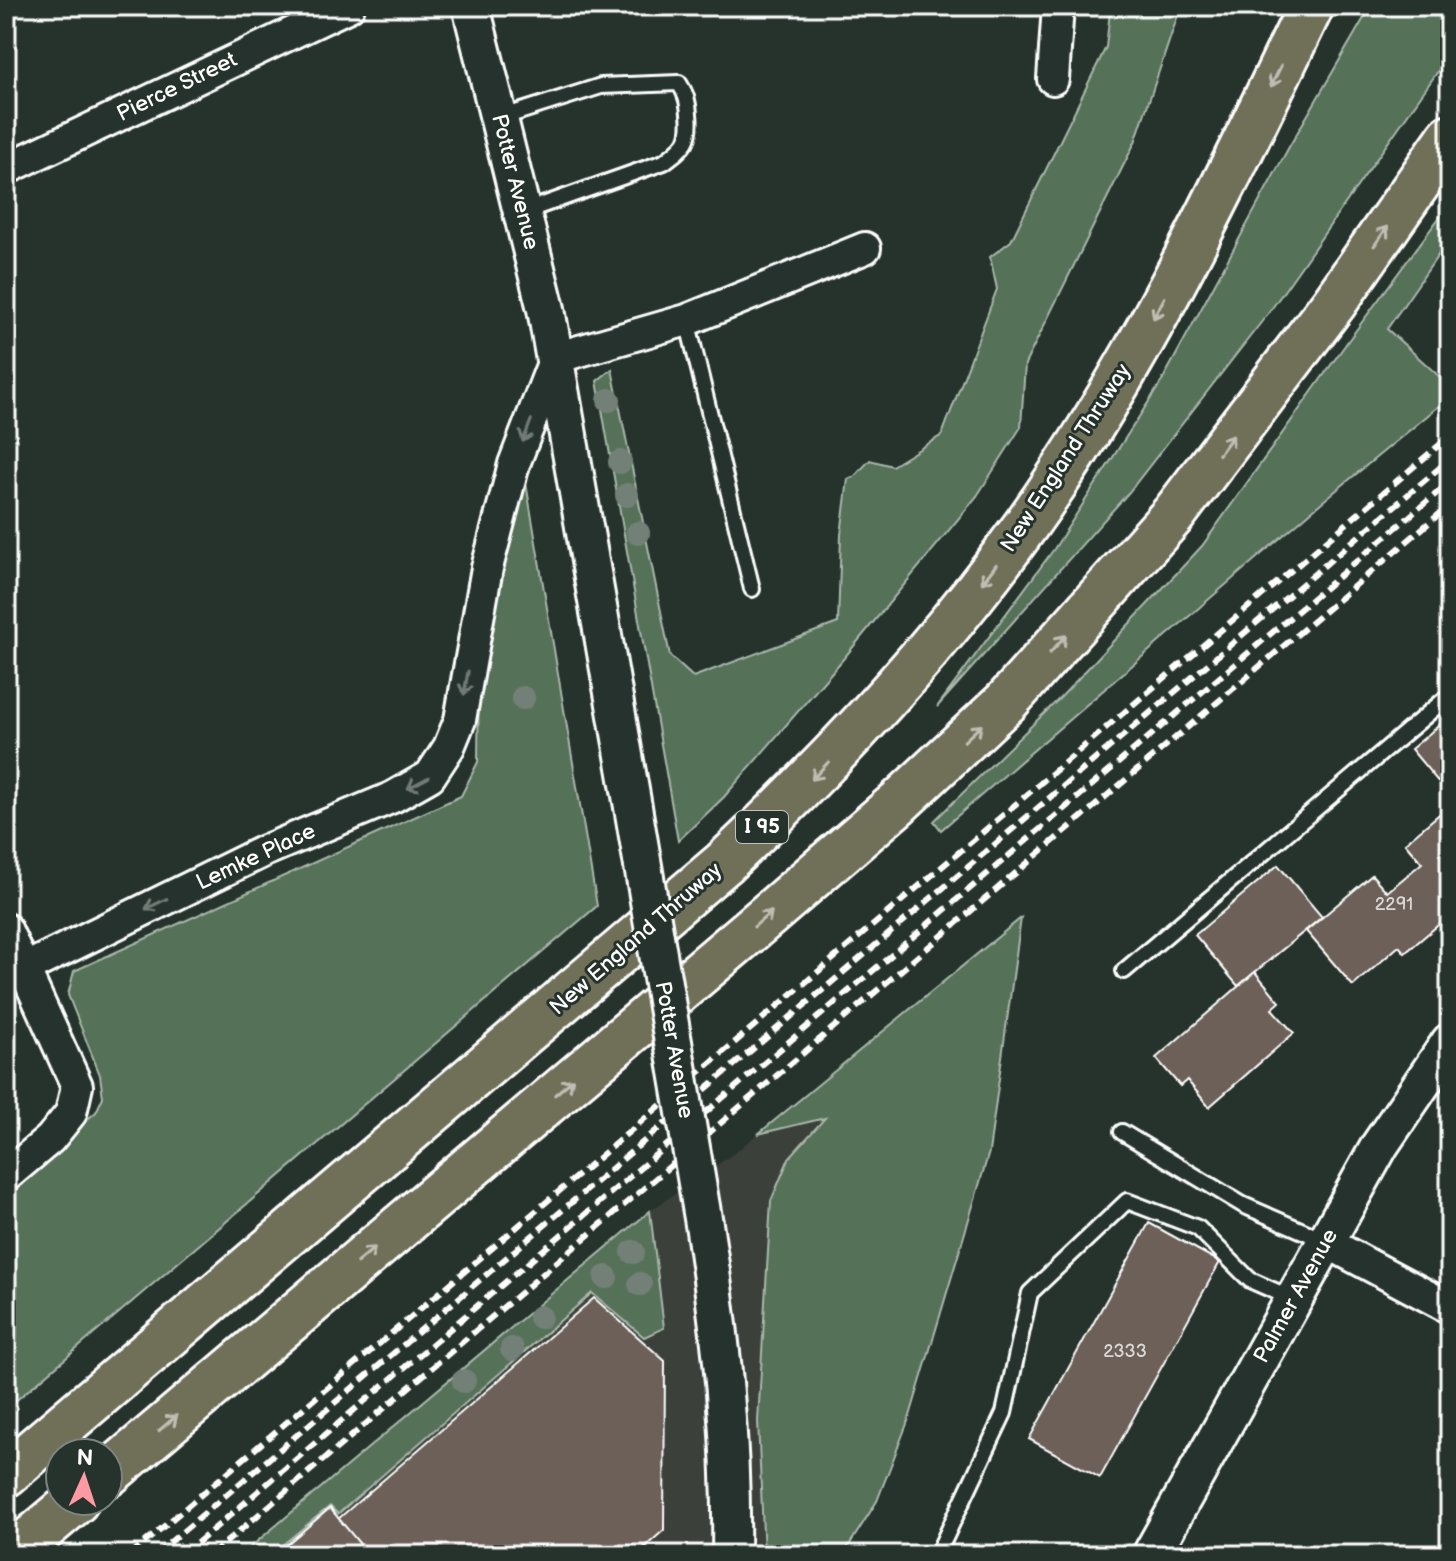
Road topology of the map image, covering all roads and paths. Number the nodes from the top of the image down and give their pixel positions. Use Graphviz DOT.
graph roads {
  1 [pos="349,6"];
  2 [pos="471,6"];
  3 [pos="1058,6"];
  4 [pos="1311,6"];
  5 [pos="1053,79"];
  6 [pos="499,118"];
  7 [pos="1450,137"];
  8 [pos="6,169"];
  9 [pos="522,212"];
  10 [pos="865,248"];
  11 [pos="687,320"];
  12 [pos="555,358"];
  13 [pos="752,589"];
  14 [pos="1450,695"];
  15 [pos="6,929"];
  16 [pos="26,968"];
  17 [pos="1124,971"];
  18 [pos="1450,1042"];
  19 [pos="1122,1132"];
  20 [pos="6,1176"];
  21 [pos="1326,1242"];
  22 [pos="1294,1300"];
  23 [pos="1450,1308"];
  24 [pos="124,1460"];
  25 [pos="6,1474"];
  26 [pos="57,1517"];
  27 [pos="12,1555"];
  28 [pos="731,1555"];
  29 [pos="937,1555"];
  30 [pos="1151,1555"];
  1 -- 8 [label="street, Pierce Street"];
  2 -- 6 [label="street, Potter Avenue"];
  3 -- 5 [label="street"];
  4 -- 25 [label="highway, New England Thruway / I 95, one-way"];
  6 -- 9 [label="street, Potter Avenue"];
  6 -- 9 [label="lane"];
  24 -- 7 [label="highway, one-way"];
  9 -- 12 [label="street, Potter Avenue"];
  10 -- 11 [label="street"];
  11 -- 12 [label="street"];
  11 -- 13 [label="lane"];
  12 -- 16 [label="street, Lemke Place, one-way"];
  12 -- 28 [label="street, Potter Avenue, bridge"];
  14 -- 17 [label="lane"];
  15 -- 16 [label="street"];
  16 -- 20 [label="street"];
  18 -- 21 [label="street, Palmer Avenue"];
  19 -- 21 [label="lane"];
  21 -- 22 [label="street, Palmer Avenue"];
  21 -- 23 [label="street"];
  22 -- 29 [label="lane"];
  22 -- 30 [label="street, Palmer Avenue"];
  26 -- 27 [label="highway"];
}
